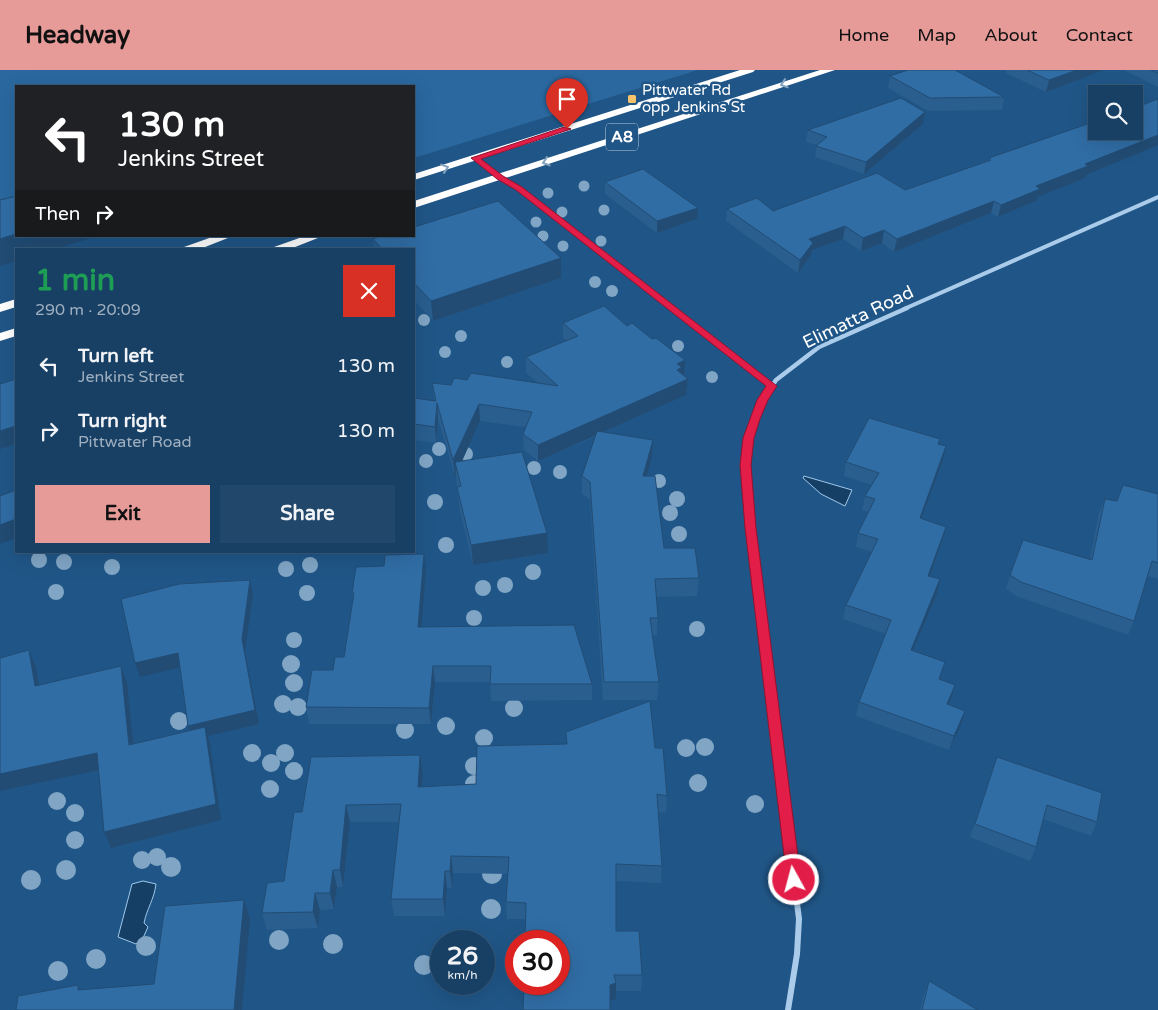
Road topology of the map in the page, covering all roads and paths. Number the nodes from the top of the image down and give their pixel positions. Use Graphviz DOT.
graph roads {
  1 [pos="750,70"];
  2 [pos="830,70"];
  3 [pos="476,158"];
  4 [pos="415,177"];
  5 [pos="500,178"];
  6 [pos="1158,197"];
  7 [pos="415,205"];
  8 [pos="224,237"];
  9 [pos="314,237"];
  10 [pos="191,248"];
  11 [pos="281,248"];
  12 [pos="15,303"];
  13 [pos="0,308"];
  14 [pos="15,332"];
  15 [pos="0,337"];
  16 [pos="772,386"];
  17 [pos="788,1010"];
  1 -- 3 [label="highway, A8"];
  2 -- 5 [label="highway, A8, one-way"];
  4 -- 3 [label="highway, A8, one-way"];
  3 -- 5 [label="street"];
  5 -- 7 [label="highway, A8"];
  5 -- 16 [label="street"];
  6 -- 16 [label="street, Elimatta Road"];
  8 -- 10 [label="highway"];
  9 -- 11 [label="highway"];
  12 -- 13 [label="highway"];
  14 -- 15 [label="highway"];
  16 -- 17 [label="street, Elimatta Road"];
}
